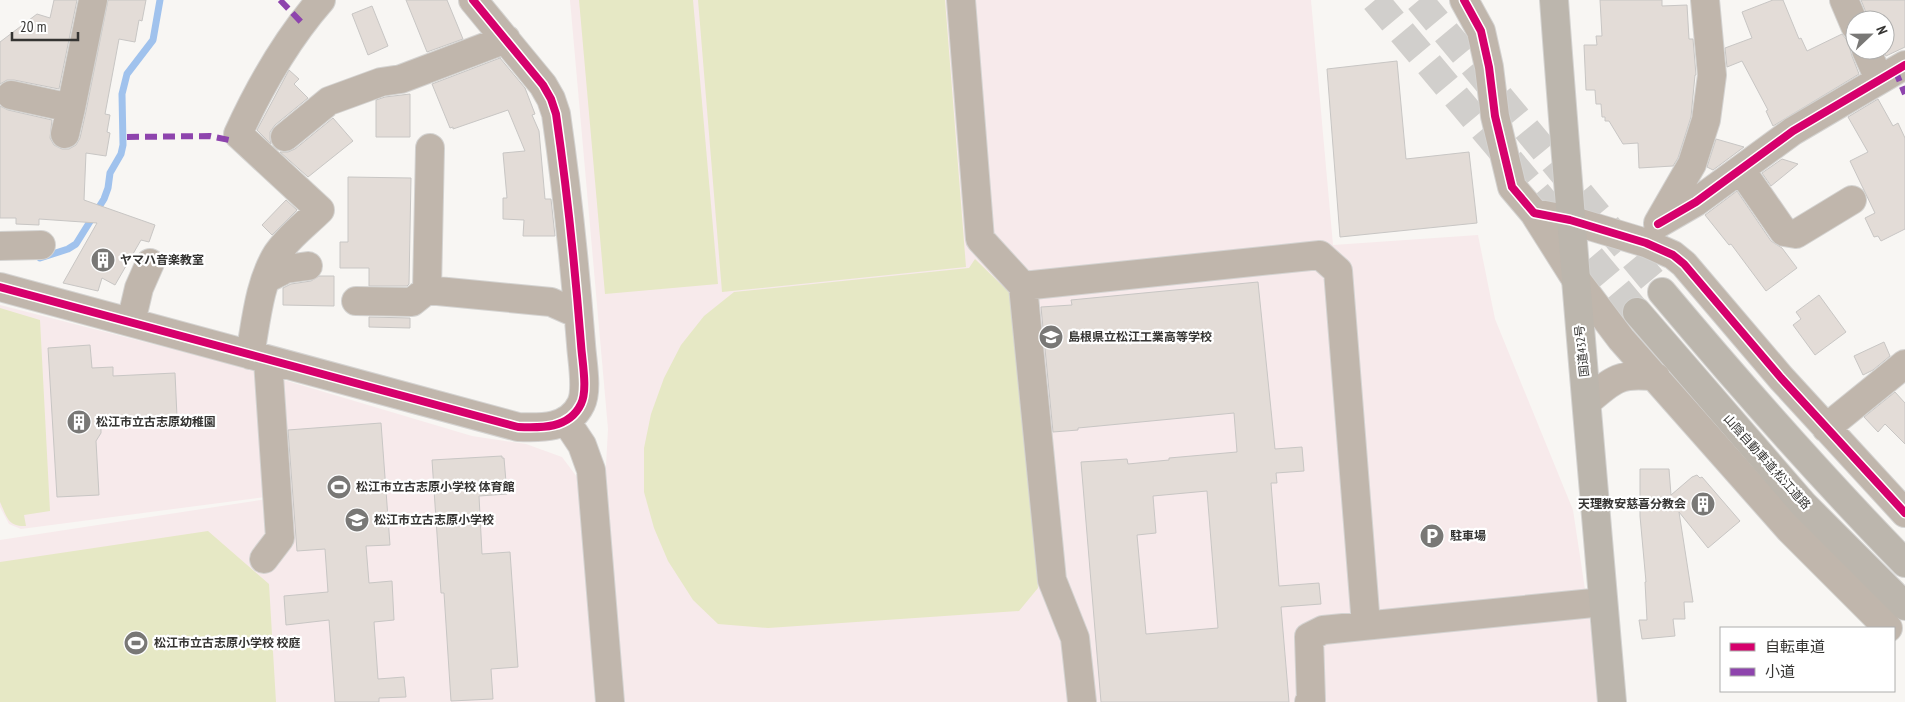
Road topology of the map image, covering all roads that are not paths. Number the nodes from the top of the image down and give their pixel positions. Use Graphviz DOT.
graph roads {
  1 [pos="93,0"];
  2 [pos="321,0"];
  3 [pos="473,0"];
  4 [pos="961,0"];
  5 [pos="1464,0"];
  6 [pos="1554,0"];
  7 [pos="1705,0"];
  8 [pos="506,39"];
  9 [pos="1870,60"];
  10 [pos="1905,65"];
  11 [pos="1879,79"];
  12 [pos="12,95"];
  13 [pos="285,137"];
  14 [pos="430,148"];
  15 [pos="1741,170"];
  16 [pos="1852,200"];
  17 [pos="1534,213"];
  18 [pos="1570,220"];
  19 [pos="1652,234"];
  20 [pos="41,245"];
  21 [pos="0,246"];
  22 [pos="150,263"];
  23 [pos="308,266"];
  24 [pos="1575,278"];
  25 [pos="266,279"];
  26 [pos="1023,286"];
  27 [pos="0,287"];
  28 [pos="427,290"];
  29 [pos="1662,292"];
  30 [pos="356,301"];
  31 [pos="1637,312"];
  32 [pos="578,314"];
  33 [pos="131,322"];
  34 [pos="259,358"];
  35 [pos="1905,364"];
  36 [pos="1656,378"];
  37 [pos="1587,402"];
  38 [pos="566,421"];
  39 [pos="1826,428"];
  40 [pos="1905,513"];
  41 [pos="264,559"];
  42 [pos="1905,563"];
  43 [pos="1603,602"];
  44 [pos="1905,606"];
  45 [pos="1366,625"];
  46 [pos="1887,627"];
  47 [pos="1895,635"];
  48 [pos="1905,644"];
  49 [pos="610,702"];
  50 [pos="1082,702"];
  51 [pos="1310,702"];
  52 [pos="1612,702"];
  1 -- 12 [label="street"];
  2 -- 25 [label="street"];
  3 -- 8 [label="street"];
  4 -- 26 [label="street"];
  5 -- 17 [label="street"];
  6 -- 18 [label="highway, 国道432号"];
  7 -- 19 [label="street"];
  8 -- 13 [label="street"];
  8 -- 32 [label="street"];
  9 -- 11 [label="street"];
  10 -- 11 [label="street"];
  11 -- 15 [label="street"];
  14 -- 28 [label="street"];
  15 -- 16 [label="street"];
  15 -- 19 [label="street"];
  17 -- 18 [label="street"];
  17 -- 24 [label="street"];
  18 -- 19 [label="street"];
  18 -- 24 [label="highway, 国道432号"];
  19 -- 39 [label="street"];
  20 -- 21 [label="street"];
  22 -- 33 [label="street"];
  23 -- 25 [label="street"];
  24 -- 36 [label="street"];
  24 -- 37 [label="highway, 国道432号"];
  25 -- 34 [label="street"];
  26 -- 45 [label="street"];
  26 -- 50 [label="street"];
  27 -- 33 [label="street"];
  28 -- 30 [label="street"];
  28 -- 32 [label="street"];
  29 -- 42 [label="highway"];
  31 -- 44 [label="highway, 山陰自動車道;松江道路"];
  32 -- 38 [label="street"];
  33 -- 34 [label="street"];
  34 -- 38 [label="street"];
  34 -- 41 [label="street"];
  35 -- 39 [label="street"];
  36 -- 37 [label="street"];
  36 -- 46 [label="street"];
  37 -- 43 [label="highway, 国道432号"];
  38 -- 49 [label="street"];
  39 -- 40 [label="street"];
  43 -- 45 [label="street"];
  43 -- 52 [label="highway, 国道432号"];
  45 -- 51 [label="street"];
  47 -- 48 [label="street"];
}
